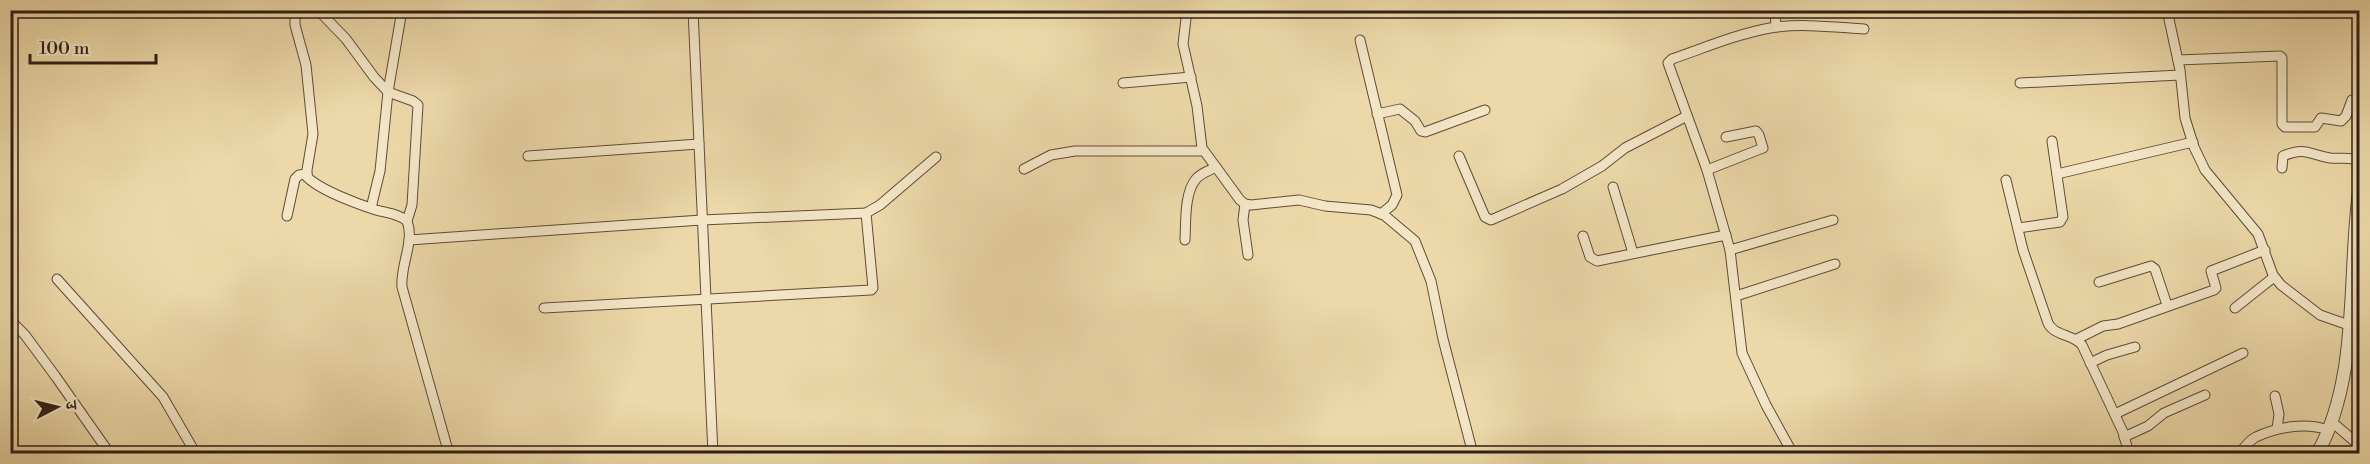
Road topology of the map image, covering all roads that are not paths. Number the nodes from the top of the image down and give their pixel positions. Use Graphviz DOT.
graph roads {
  1 [pos="295,10"];
  2 [pos="318,10"];
  3 [pos="402,10"];
  4 [pos="693,10"];
  5 [pos="1187,10"];
  6 [pos="1775,10"];
  7 [pos="2167,10"];
  8 [pos="1776,27"];
  9 [pos="1864,29"];
  10 [pos="1360,40"];
  11 [pos="2178,60"];
  12 [pos="2180,75"];
  13 [pos="1191,77"];
  14 [pos="1123,83"];
  15 [pos="2020,83"];
  16 [pos="388,92"];
  17 [pos="2360,101"];
  18 [pos="1485,110"];
  19 [pos="1377,114"];
  20 [pos="1687,116"];
  21 [pos="1726,137"];
  22 [pos="2052,141"];
  23 [pos="699,144"];
  24 [pos="2189,144"];
  25 [pos="1203,151"];
  26 [pos="528,156"];
  27 [pos="1459,156"];
  28 [pos="936,157"];
  29 [pos="2358,160"];
  30 [pos="1216,167"];
  31 [pos="2282,168"];
  32 [pos="1023,169"];
  33 [pos="1707,170"];
  34 [pos="307,174"];
  35 [pos="2057,174"];
  36 [pos="2006,180"];
  37 [pos="2359,185"];
  38 [pos="1613,188"];
  39 [pos="1245,204"];
  40 [pos="371,208"];
  41 [pos="866,213"];
  42 [pos="1381,214"];
  43 [pos="287,216"];
  44 [pos="702,220"];
  45 [pos="1833,220"];
  46 [pos="407,221"];
  47 [pos="2018,228"];
  48 [pos="1726,235"];
  49 [pos="1583,236"];
  50 [pos="409,240"];
  51 [pos="1185,240"];
  52 [pos="1730,250"];
  53 [pos="2261,251"];
  54 [pos="1633,253"];
  55 [pos="1248,255"];
  56 [pos="1835,264"];
  57 [pos="57,279"];
  58 [pos="2272,279"];
  59 [pos="2099,282"];
  60 [pos="1736,296"];
  61 [pos="705,298"];
  62 [pos="2168,305"];
  63 [pos="2235,308"];
  64 [pos="544,309"];
  65 [pos="10,320"];
  66 [pos="2348,325"];
  67 [pos="2077,339"];
  68 [pos="2135,348"];
  69 [pos="2243,353"];
  70 [pos="2090,363"];
  71 [pos="2205,395"];
  72 [pos="2275,396"];
  73 [pos="2115,414"];
  74 [pos="2325,427"];
  75 [pos="2277,429"];
  76 [pos="2124,437"];
  77 [pos="2360,443"];
  78 [pos="110,453"];
  79 [pos="196,453"];
  80 [pos="447,453"];
  81 [pos="713,453"];
  82 [pos="1473,453"];
  83 [pos="1793,453"];
  84 [pos="2129,453"];
  85 [pos="2240,453"];
  86 [pos="2317,453"];
  1 -- 34 [label="street"];
  2 -- 16 [label="street"];
  3 -- 16 [label="street"];
  4 -- 23 [label="street"];
  5 -- 13 [label="street"];
  6 -- 8 [label="street"];
  7 -- 11 [label="street"];
  8 -- 9 [label="street"];
  8 -- 20 [label="street"];
  10 -- 19 [label="street"];
  11 -- 12 [label="street"];
  11 -- 17 [label="street"];
  12 -- 15 [label="street"];
  12 -- 24 [label="street"];
  13 -- 14 [label="street"];
  13 -- 25 [label="street"];
  16 -- 40 [label="street"];
  16 -- 46 [label="street"];
  18 -- 19 [label="street"];
  19 -- 42 [label="street"];
  20 -- 27 [label="street"];
  20 -- 33 [label="street"];
  21 -- 33 [label="street"];
  22 -- 35 [label="street"];
  23 -- 26 [label="street"];
  23 -- 44 [label="street"];
  24 -- 35 [label="street"];
  24 -- 53 [label="street"];
  25 -- 30 [label="street"];
  25 -- 32 [label="street"];
  28 -- 41 [label="street"];
  29 -- 31 [label="street"];
  30 -- 39 [label="street"];
  30 -- 51 [label="street"];
  33 -- 48 [label="street"];
  34 -- 40 [label="street"];
  34 -- 43 [label="street"];
  35 -- 47 [label="street"];
  36 -- 47 [label="street"];
  37 -- 66 [label="street"];
  38 -- 54 [label="street"];
  39 -- 42 [label="street"];
  39 -- 55 [label="street"];
  40 -- 46 [label="street"];
  41 -- 44 [label="street"];
  41 -- 61 [label="street"];
  42 -- 82 [label="street"];
  44 -- 50 [label="street"];
  44 -- 61 [label="street"];
  45 -- 52 [label="street"];
  46 -- 50 [label="street"];
  47 -- 67 [label="street"];
  48 -- 52 [label="street"];
  48 -- 54 [label="street"];
  49 -- 54 [label="street"];
  50 -- 80 [label="street"];
  52 -- 60 [label="street"];
  53 -- 58 [label="street"];
  53 -- 62 [label="street"];
  56 -- 60 [label="street"];
  57 -- 79 [label="street"];
  58 -- 63 [label="street"];
  58 -- 66 [label="street"];
  59 -- 62 [label="street"];
  60 -- 83 [label="street"];
  61 -- 64 [label="street"];
  61 -- 81 [label="street"];
  62 -- 67 [label="street"];
  65 -- 78 [label="street"];
  66 -- 74 [label="street"];
  67 -- 70 [label="street"];
  68 -- 70 [label="street"];
  69 -- 73 [label="street"];
  70 -- 73 [label="street"];
  71 -- 76 [label="street"];
  72 -- 75 [label="street"];
  73 -- 76 [label="street"];
  74 -- 75 [label="street"];
  74 -- 77 [label="street"];
  74 -- 86 [label="street"];
  75 -- 85 [label="street"];
  76 -- 84 [label="street"];
}
